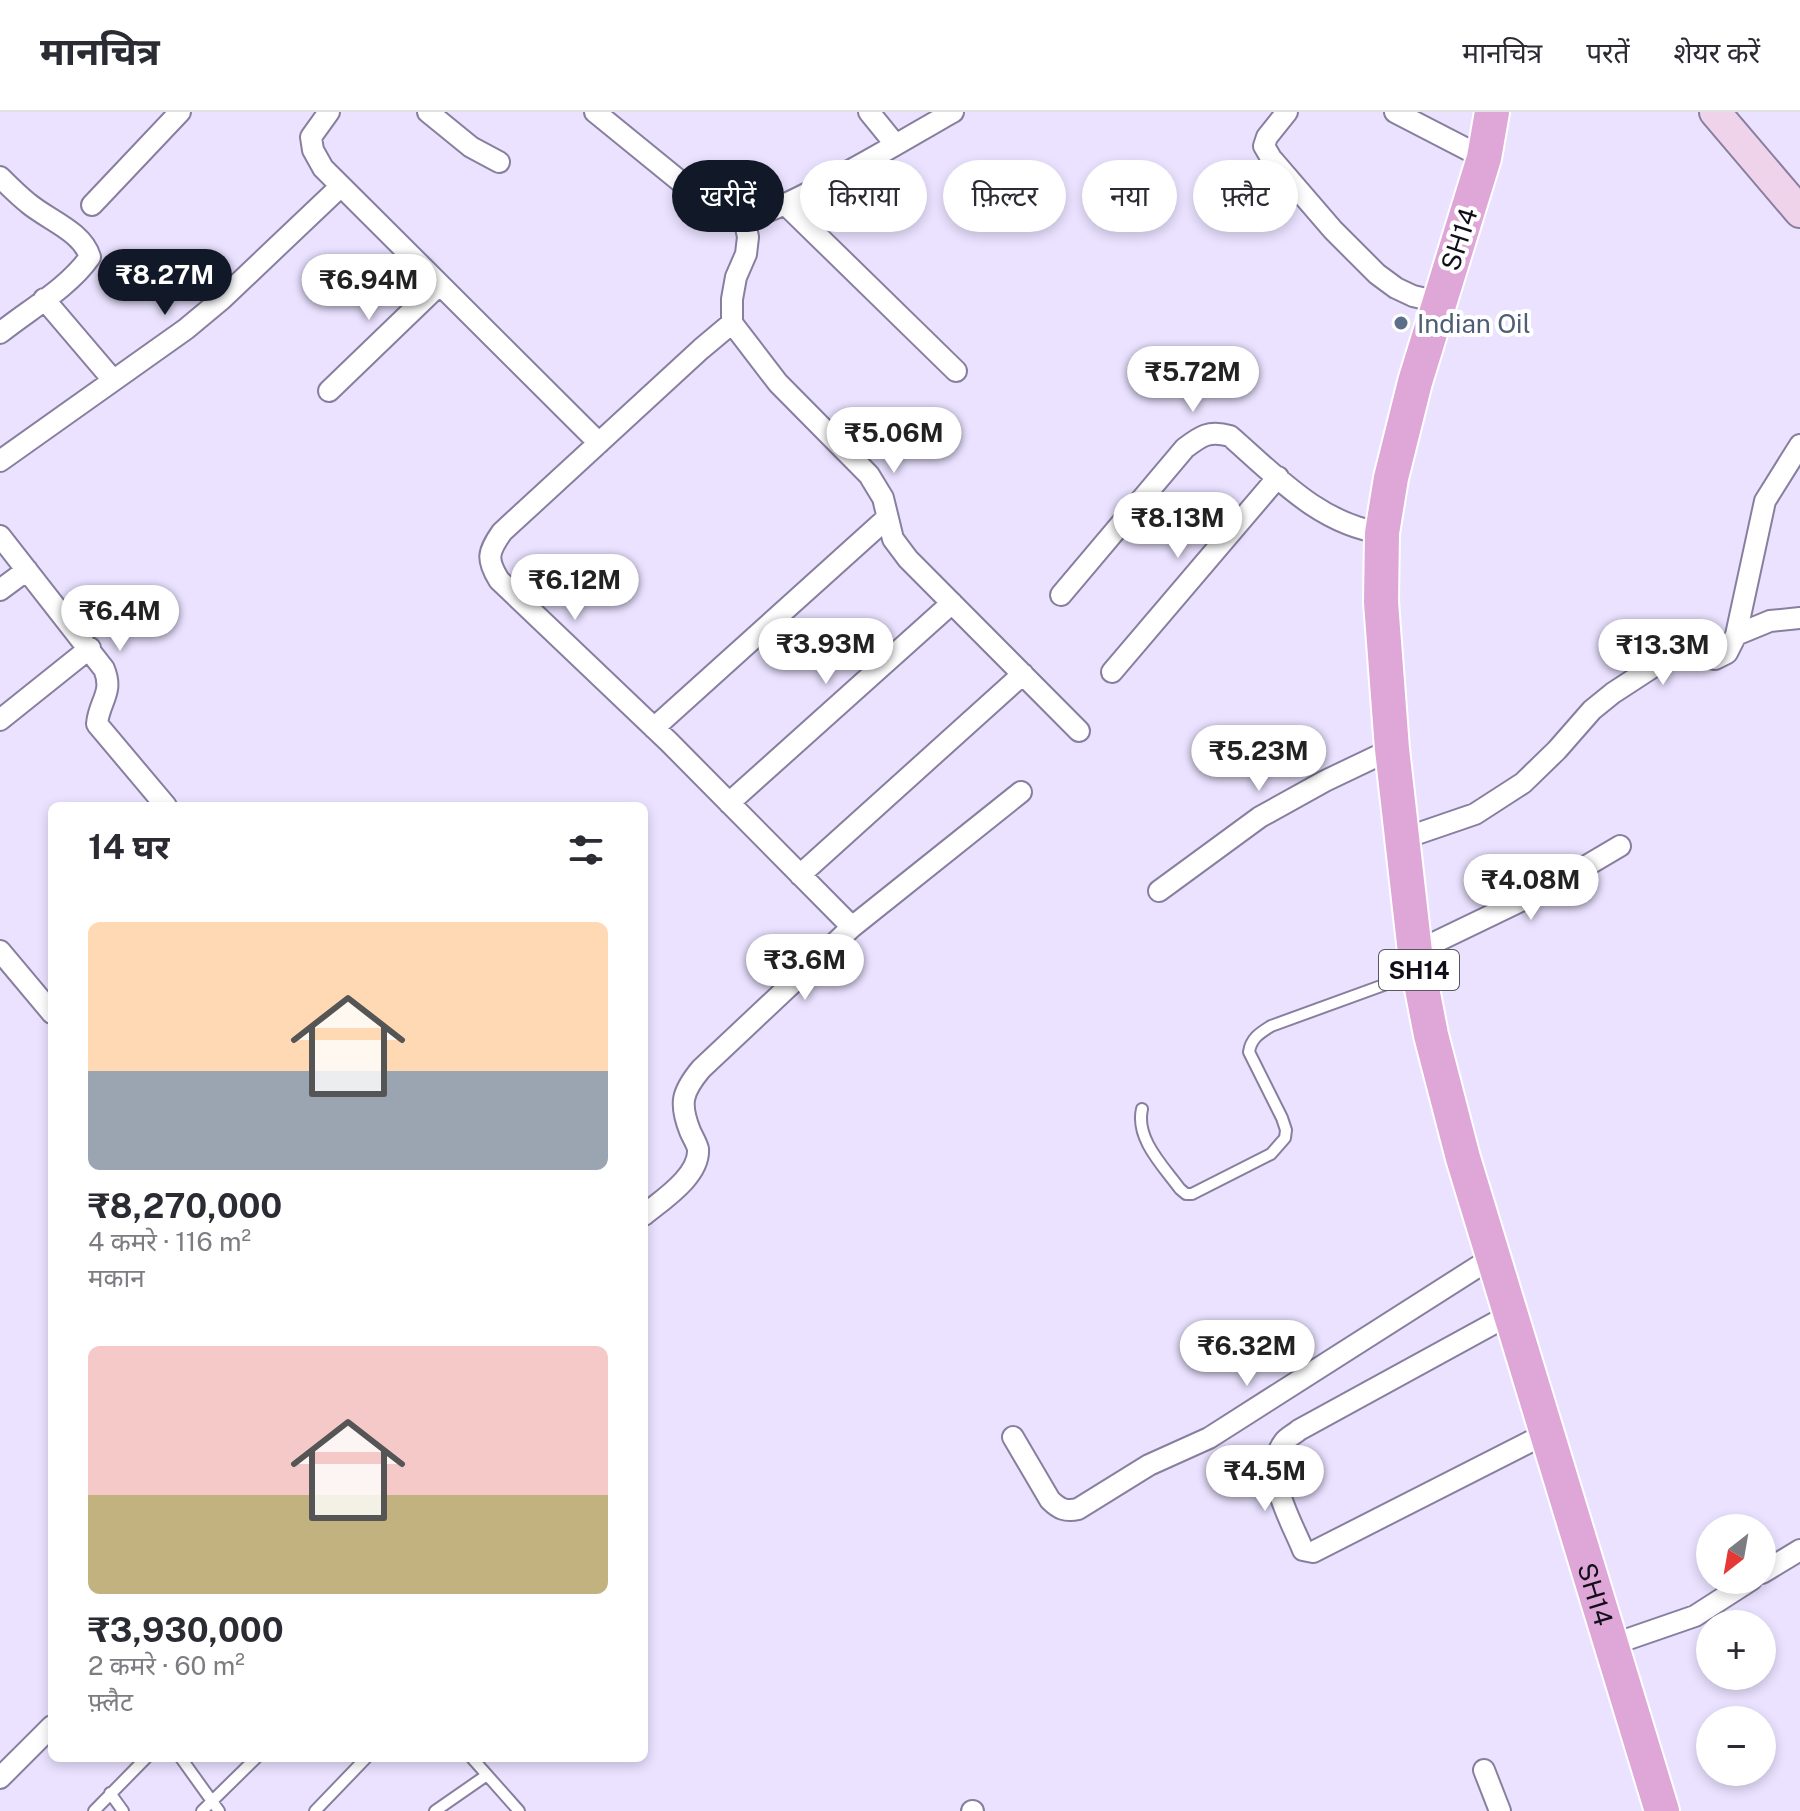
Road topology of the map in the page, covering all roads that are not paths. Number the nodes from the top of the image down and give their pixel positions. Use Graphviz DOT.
graph roads {
  1 [pos="180,112"];
  2 [pos="329,112"];
  3 [pos="428,112"];
  4 [pos="595,112"];
  5 [pos="869,112"];
  6 [pos="953,112"];
  7 [pos="1287,112"];
  8 [pos="1395,112"];
  9 [pos="1492,112"];
  10 [pos="1715,112"];
  11 [pos="895,144"];
  12 [pos="1484,158"];
  13 [pos="499,162"];
  14 [pos="672,175"];
  15 [pos="0,177"];
  16 [pos="341,186"];
  17 [pos="785,204"];
  18 [pos="92,205"];
  19 [pos="1800,212"];
  20 [pos="747,232"];
  21 [pos="439,285"];
  22 [pos="44,299"];
  23 [pos="1439,302"];
  24 [pos="732,323"];
  25 [pos="0,333"];
  26 [pos="956,371"];
  27 [pos="113,380"];
  28 [pos="329,391"];
  29 [pos="599,443"];
  30 [pos="1800,445"];
  31 [pos="0,461"];
  32 [pos="1278,477"];
  33 [pos="887,518"];
  34 [pos="1382,533"];
  35 [pos="0,536"];
  36 [pos="27,570"];
  37 [pos="0,590"];
  38 [pos="1061,595"];
  39 [pos="952,603"];
  40 [pos="1800,618"];
  41 [pos="1736,635"];
  42 [pos="90,648"];
  43 [pos="1112,672"];
  44 [pos="1023,674"];
  45 [pos="0,720"];
  46 [pos="654,728"];
  47 [pos="1079,731"];
  48 [pos="1392,749"];
  49 [pos="1021,792"];
  50 [pos="163,802"];
  51 [pos="729,803"];
  52 [pos="1402,839"];
  53 [pos="1620,846"];
  54 [pos="800,875"];
  55 [pos="1159,891"];
  56 [pos="852,927"];
  57 [pos="0,951"];
  58 [pos="1417,962"];
  59 [pos="48,1008"];
  60 [pos="1142,1109"];
  61 [pos="648,1212"];
  62 [pos="1493,1257"];
  63 [pos="1511,1314"];
  64 [pos="1547,1433"];
  65 [pos="1013,1437"];
  66 [pos="1800,1550"];
  67 [pos="1776,1565"];
  68 [pos="1729,1594"];
  69 [pos="1611,1645"];
  70 [pos="48,1730"];
  71 [pos="142,1762"];
  72 [pos="184,1762"];
  73 [pos="253,1762"];
  74 [pos="362,1762"];
  75 [pos="476,1762"];
  76 [pos="1484,1770"];
  77 [pos="487,1775"];
  78 [pos="0,1778"];
  79 [pos="110,1793"];
  80 [pos="216,1806"];
  81 [pos="94,1811"];
  82 [pos="123,1811"];
  83 [pos="202,1811"];
  84 [pos="315,1811"];
  85 [pos="435,1811"];
  86 [pos="519,1811"];
  87 [pos="1500,1811"];
  88 [pos="1662,1811"];
  1 -- 18 [label="street"];
  2 -- 16 [label="street"];
  3 -- 13 [label="street"];
  4 -- 14 [label="street"];
  5 -- 11 [label="street"];
  6 -- 11 [label="street"];
  7 -- 23 [label="street"];
  8 -- 12 [label="street"];
  9 -- 12 [label="main road, SH14 / SH14"];
  10 -- 19 [label="street"];
  11 -- 17 [label="street"];
  12 -- 23 [label="main road, SH14 / SH14"];
  15 -- 22 [label="street"];
  16 -- 21 [label="street"];
  16 -- 27 [label="street"];
  17 -- 26 [label="street"];
  20 -- 24 [label="street"];
  21 -- 28 [label="street"];
  21 -- 29 [label="street"];
  22 -- 25 [label="street"];
  22 -- 27 [label="street"];
  23 -- 34 [label="main road, SH14 / SH14"];
  24 -- 29 [label="street"];
  24 -- 33 [label="street"];
  27 -- 31 [label="street"];
  29 -- 46 [label="street"];
  30 -- 41 [label="street"];
  32 -- 34 [label="street"];
  32 -- 38 [label="street"];
  32 -- 43 [label="street"];
  33 -- 39 [label="street"];
  33 -- 46 [label="street"];
  34 -- 48 [label="main road, SH14 / SH14"];
  35 -- 36 [label="street"];
  36 -- 37 [label="street"];
  36 -- 42 [label="street"];
  39 -- 44 [label="street"];
  39 -- 51 [label="street"];
  40 -- 41 [label="street"];
  41 -- 52 [label="street"];
  42 -- 45 [label="street"];
  42 -- 50 [label="street"];
  44 -- 47 [label="street"];
  44 -- 54 [label="street"];
  46 -- 51 [label="street"];
  48 -- 52 [label="main road, SH14 / SH14"];
  48 -- 55 [label="street"];
  49 -- 56 [label="street"];
  51 -- 54 [label="street"];
  52 -- 58 [label="main road, SH14 / SH14"];
  53 -- 58 [label="street"];
  54 -- 56 [label="street"];
  56 -- 61 [label="street"];
  57 -- 59 [label="street"];
  58 -- 60 [label="lane"];
  58 -- 62 [label="main road, SH14 / SH14"];
  62 -- 63 [label="main road, SH14 / SH14"];
  62 -- 65 [label="street"];
  63 -- 64 [label="main road, SH14 / SH14"];
  63 -- 64 [label="street"];
  64 -- 69 [label="main road, SH14 / SH14"];
  66 -- 67 [label="street"];
  68 -- 69 [label="street"];
  69 -- 88 [label="main road, SH14 / SH14"];
  70 -- 78 [label="street"];
  71 -- 79 [label="lane"];
  72 -- 80 [label="lane"];
  73 -- 80 [label="lane"];
  74 -- 84 [label="lane"];
  75 -- 77 [label="lane"];
  76 -- 87 [label="street"];
  77 -- 85 [label="lane"];
  77 -- 86 [label="lane"];
  79 -- 81 [label="lane"];
  79 -- 82 [label="lane"];
  80 -- 83 [label="lane"];
}
